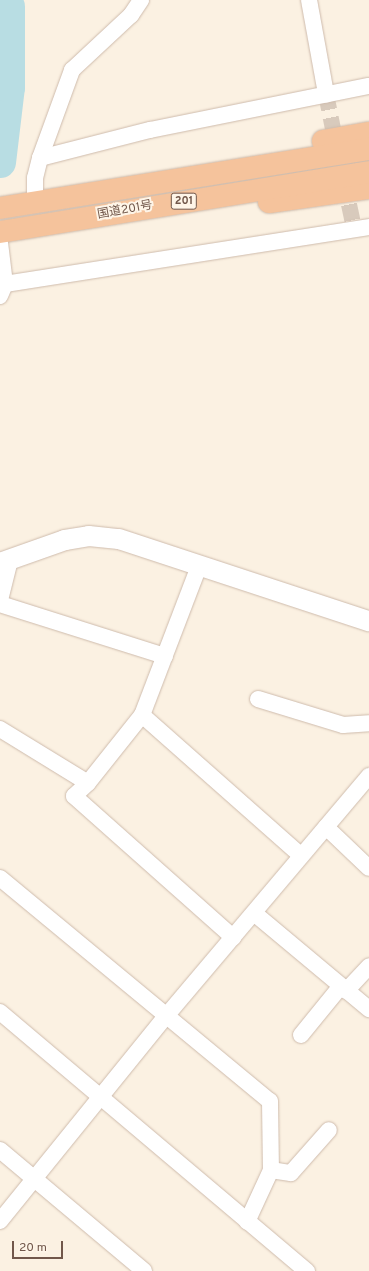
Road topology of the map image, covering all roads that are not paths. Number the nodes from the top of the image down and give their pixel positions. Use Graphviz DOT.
graph roads {
  1 [pos="142,0"];
  2 [pos="309,0"];
  3 [pos="369,86"];
  4 [pos="326,94"];
  5 [pos="369,133"];
  6 [pos="369,149"];
  7 [pos="40,158"];
  8 [pos="369,172"];
  9 [pos="369,188"];
  10 [pos="117,190"];
  11 [pos="35,202"];
  12 [pos="0,208"];
  13 [pos="100,216"];
  14 [pos="369,227"];
  15 [pos="0,232"];
  16 [pos="0,243"];
  17 [pos="2,290"];
  18 [pos="5,562"];
  19 [pos="199,566"];
  20 [pos="0,600"];
  21 [pos="0,604"];
  22 [pos="369,621"];
  23 [pos="165,656"];
  24 [pos="258,699"];
  25 [pos="142,714"];
  26 [pos="369,723"];
  27 [pos="0,729"];
  28 [pos="369,776"];
  29 [pos="88,783"];
  30 [pos="326,827"];
  31 [pos="300,855"];
  32 [pos="369,868"];
  33 [pos="0,878"];
  34 [pos="254,913"];
  35 [pos="232,937"];
  36 [pos="369,966"];
  37 [pos="343,988"];
  38 [pos="369,1009"];
  39 [pos="0,1012"];
  40 [pos="167,1015"];
  41 [pos="301,1035"];
  42 [pos="100,1096"];
  43 [pos="329,1130"];
  44 [pos="0,1150"];
  45 [pos="271,1170"];
  46 [pos="33,1178"];
  47 [pos="0,1221"];
  48 [pos="246,1222"];
  49 [pos="144,1271"];
  50 [pos="307,1271"];
  1 -- 7 [label="street"];
  2 -- 4 [label="street"];
  3 -- 4 [label="street"];
  4 -- 7 [label="street"];
  5 -- 10 [label="highway, 201"];
  6 -- 10 [label="highway, 国道201号 / 201"];
  7 -- 11 [label="street"];
  8 -- 13 [label="highway, 国道201号 / 201"];
  9 -- 13 [label="highway, 201"];
  10 -- 11 [label="highway, 国道201号 / 201"];
  11 -- 12 [label="highway, 国道201号 / 201"];
  13 -- 15 [label="highway, 国道201号 / 201"];
  14 -- 17 [label="street"];
  16 -- 17 [label="street"];
  18 -- 19 [label="street"];
  18 -- 20 [label="street"];
  19 -- 22 [label="street"];
  19 -- 23 [label="street"];
  21 -- 23 [label="street"];
  23 -- 25 [label="street"];
  24 -- 26 [label="street"];
  25 -- 29 [label="street"];
  25 -- 31 [label="street"];
  27 -- 29 [label="street"];
  28 -- 30 [label="street"];
  29 -- 35 [label="street"];
  30 -- 31 [label="street"];
  30 -- 32 [label="street"];
  31 -- 34 [label="street"];
  33 -- 40 [label="street"];
  34 -- 35 [label="street"];
  34 -- 37 [label="street"];
  35 -- 40 [label="street"];
  36 -- 37 [label="street"];
  37 -- 38 [label="street"];
  37 -- 41 [label="street"];
  39 -- 42 [label="street"];
  40 -- 42 [label="street"];
  40 -- 45 [label="street"];
  42 -- 46 [label="street"];
  42 -- 48 [label="street"];
  43 -- 45 [label="street"];
  44 -- 46 [label="street"];
  45 -- 48 [label="street"];
  46 -- 47 [label="street"];
  46 -- 49 [label="street"];
  48 -- 50 [label="street"];
}
